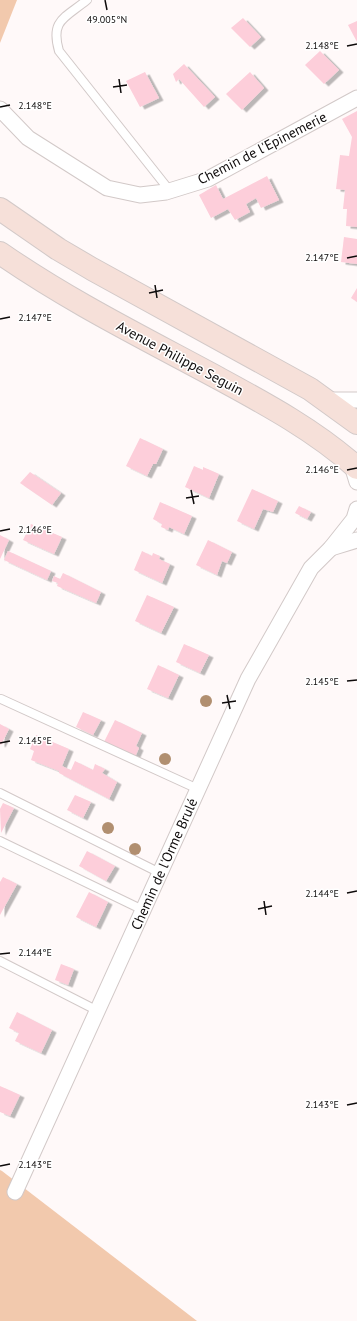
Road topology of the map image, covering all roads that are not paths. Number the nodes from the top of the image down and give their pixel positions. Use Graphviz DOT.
graph roads {
  1 [pos="87,0"];
  2 [pos="357,98"];
  3 [pos="0,109"];
  4 [pos="170,191"];
  5 [pos="0,209"];
  6 [pos="0,253"];
  7 [pos="326,400"];
  8 [pos="357,400"];
  9 [pos="357,423"];
  10 [pos="355,471"];
  11 [pos="357,509"];
  12 [pos="357,540"];
  13 [pos="332,548"];
  14 [pos="1,699"];
  15 [pos="198,789"];
  16 [pos="0,793"];
  17 [pos="0,840"];
  18 [pos="160,873"];
  19 [pos="143,910"];
  20 [pos="0,961"];
  21 [pos="98,1011"];
  22 [pos="15,1192"];
  1 -- 4 [label="lane"];
  2 -- 4 [label="street, Chemin de l'Epinemerie"];
  3 -- 4 [label="street, Chemin de l'Epinemerie"];
  5 -- 7 [label="main road"];
  6 -- 10 [label="main road, Avenue Philippe Seguin"];
  7 -- 8 [label="street"];
  7 -- 9 [label="main road"];
  11 -- 13 [label="street, Chemin de l'Orme Brulé"];
  12 -- 13 [label="street, Chemin de l'Orme Brulé"];
  13 -- 15 [label="street, Chemin de l'Orme Brulé"];
  14 -- 15 [label="lane"];
  15 -- 18 [label="street, Chemin de l'Orme Brulé"];
  16 -- 18 [label="lane"];
  17 -- 19 [label="lane"];
  18 -- 19 [label="street, Chemin de l'Orme Brulé"];
  19 -- 21 [label="street, Chemin de l'Orme Brulé"];
  20 -- 21 [label="lane"];
  21 -- 22 [label="street, Chemin de l'Orme Brulé"];
}
